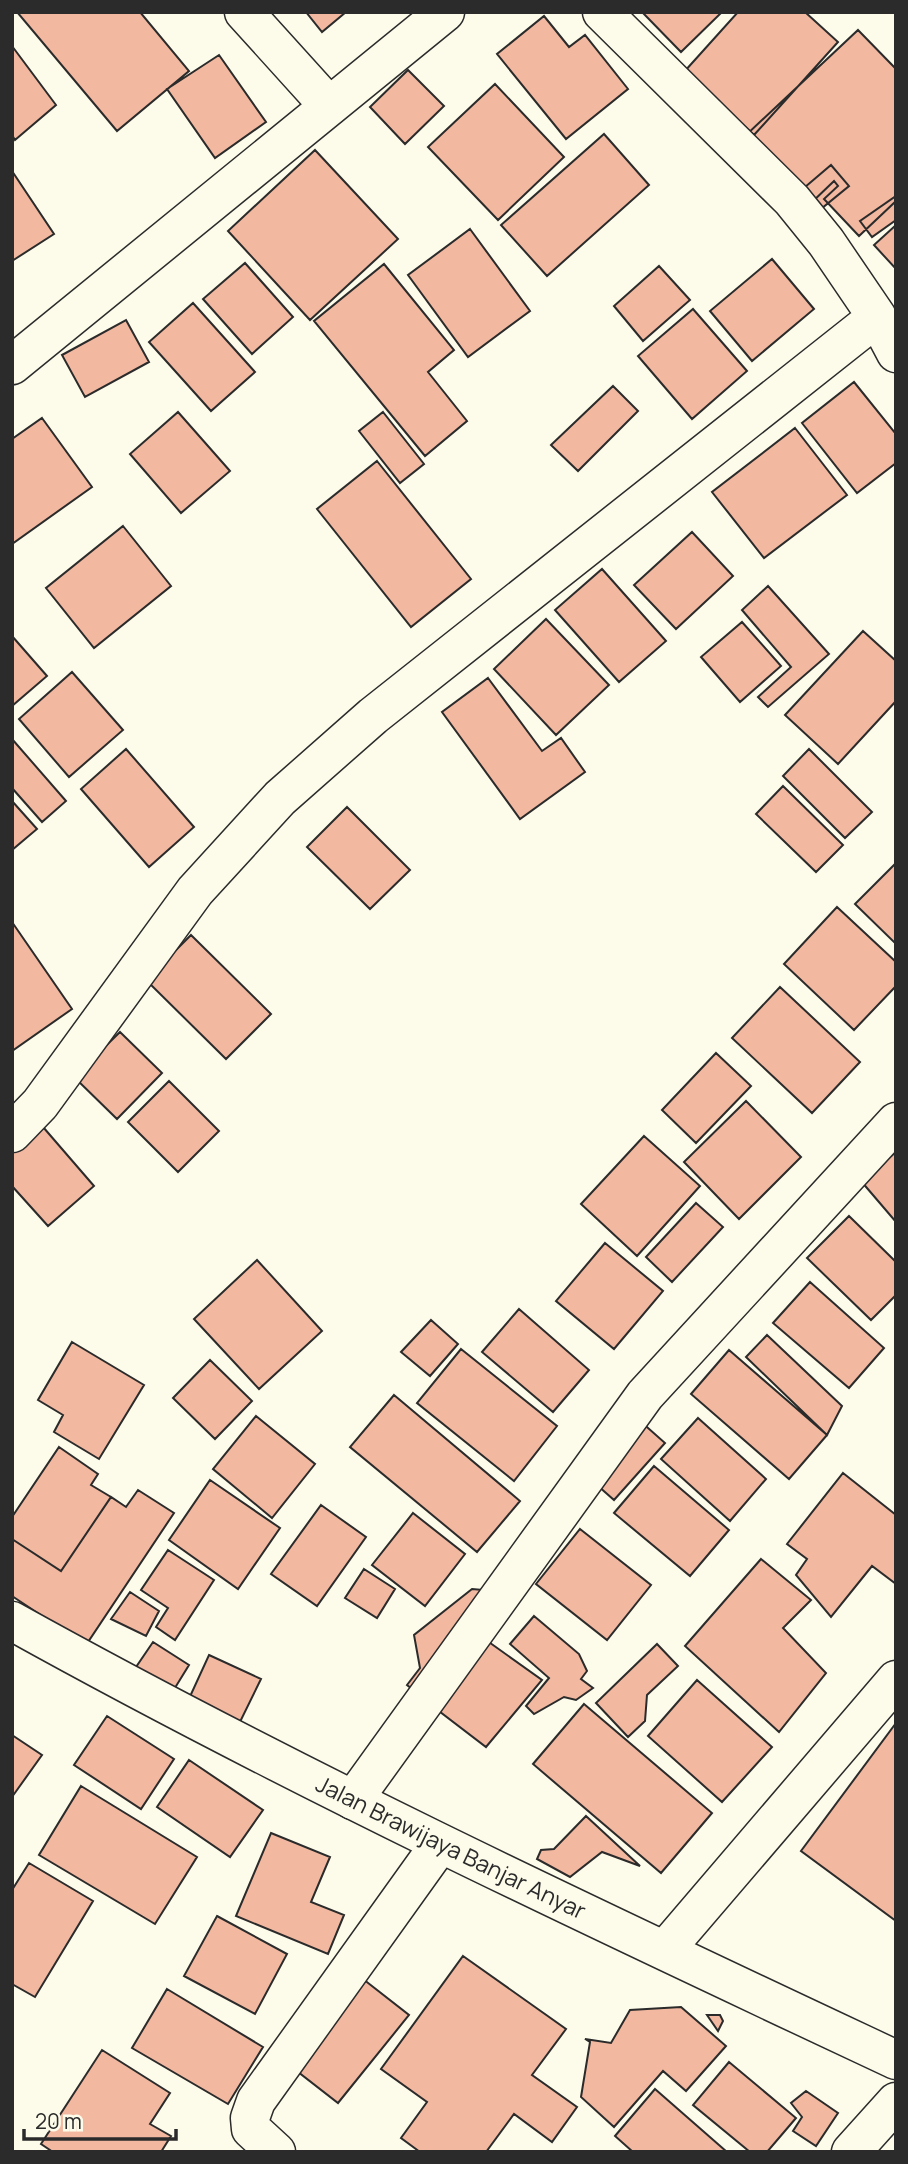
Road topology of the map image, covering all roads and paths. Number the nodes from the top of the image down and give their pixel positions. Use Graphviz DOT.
graph roads {
  1 [pos="244,12"];
  2 [pos="445,12"];
  3 [pos="602,12"];
  4 [pos="329,106"];
  5 [pos="877,317"];
  6 [pos="896,353"];
  7 [pos="12,365"];
  8 [pos="896,1122"];
  9 [pos="12,1133"];
  10 [pos="12,1621"];
  11 [pos="896,1680"];
  12 [pos="352,1800"];
  13 [pos="440,1844"];
  14 [pos="665,1950"];
  15 [pos="896,2060"];
  16 [pos="896,2102"];
  17 [pos="276,2152"];
  18 [pos="851,2152"];
  1 -- 4 [label="street"];
  2 -- 4 [label="street"];
  3 -- 5 [label="street"];
  4 -- 7 [label="street"];
  5 -- 6 [label="street"];
  5 -- 9 [label="street"];
  8 -- 12 [label="street"];
  10 -- 12 [label="street, Jalan Brawijaya Banjar Anyar"];
  11 -- 14 [label="street"];
  12 -- 13 [label="street, Jalan Brawijaya Banjar Anyar"];
  13 -- 14 [label="street, Jalan Brawijaya Banjar Anyar"];
  13 -- 17 [label="street"];
  14 -- 15 [label="street, Jalan Brawijaya Banjar Anyar"];
  16 -- 18 [label="street"];
}
